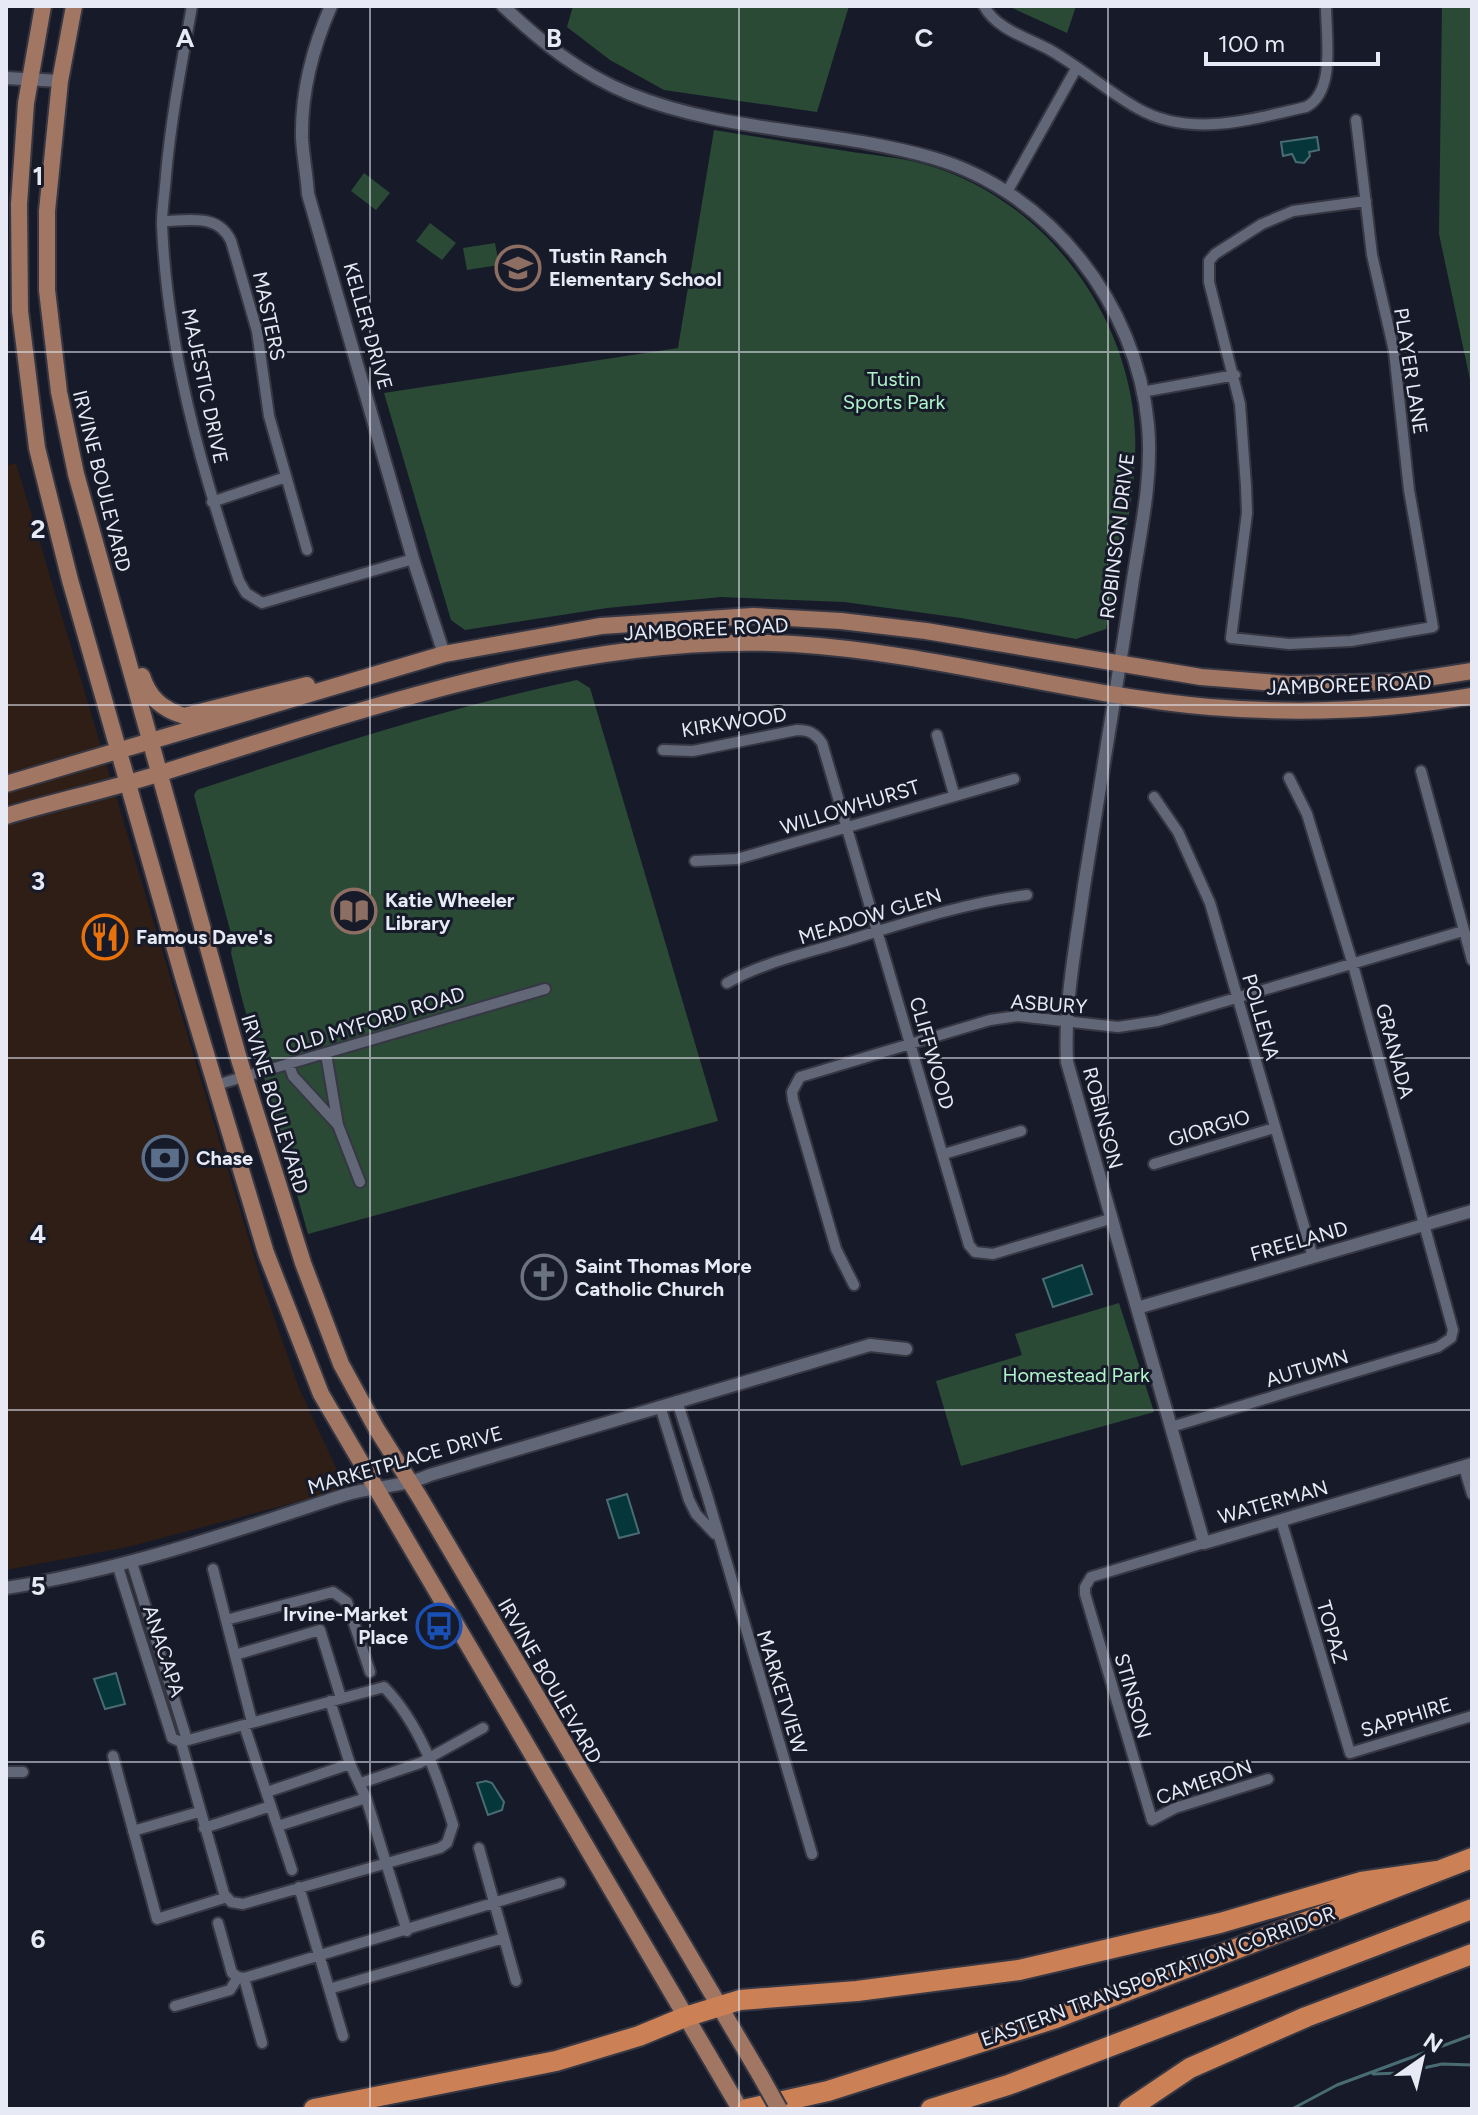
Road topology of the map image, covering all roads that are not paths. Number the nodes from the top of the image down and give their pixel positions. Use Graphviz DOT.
graph roads {
  1 [pos="43,6"];
  2 [pos="74,6"];
  3 [pos="192,6"];
  4 [pos="331,6"];
  5 [pos="503,6"];
  6 [pos="984,6"];
  7 [pos="1326,6"];
  8 [pos="1077,67"];
  9 [pos="6,78"];
  10 [pos="30,80"];
  11 [pos="60,81"];
  12 [pos="1356,120"];
  13 [pos="1007,192"];
  14 [pos="1366,201"];
  15 [pos="162,221"];
  16 [pos="1235,375"];
  17 [pos="1142,392"];
  18 [pos="286,477"];
  19 [pos="212,502"];
  20 [pos="307,550"];
  21 [pos="413,559"];
  22 [pos="101,565"];
  23 [pos="444,654"];
  24 [pos="1120,664"];
  25 [pos="1472,671"];
  26 [pos="341,685"];
  27 [pos="1114,694"];
  28 [pos="1472,696"];
  29 [pos="811,732"];
  30 [pos="937,735"];
  31 [pos="150,741"];
  32 [pos="118,750"];
  33 [pos="663,750"];
  34 [pos="1421,771"];
  35 [pos="159,774"];
  36 [pos="1289,778"];
  37 [pos="1014,779"];
  38 [pos="6,784"];
  39 [pos="129,784"];
  40 [pos="954,794"];
  41 [pos="1154,797"];
  42 [pos="6,816"];
  43 [pos="847,827"];
  44 [pos="695,861"];
  45 [pos="1027,895"];
  46 [pos="879,931"];
  47 [pos="1463,931"];
  48 [pos="1472,960"];
  49 [pos="1353,965"];
  50 [pos="727,983"];
  51 [pos="545,989"];
  52 [pos="1237,998"];
  53 [pos="1066,1022"];
  54 [pos="909,1043"];
  55 [pos="326,1054"];
  56 [pos="289,1065"];
  57 [pos="244,1077"];
  58 [pos="216,1085"];
  59 [pos="338,1125"];
  60 [pos="1274,1128"];
  61 [pos="1021,1131"];
  62 [pos="944,1154"];
  63 [pos="1154,1164"];
  64 [pos="360,1182"];
  65 [pos="1472,1211"];
  66 [pos="1110,1219"];
  67 [pos="1424,1225"];
  68 [pos="1313,1257"];
  69 [pos="854,1285"];
  70 [pos="1137,1308"];
  71 [pos="1451,1338"];
  72 [pos="906,1349"];
  73 [pos="677,1401"];
  74 [pos="660,1406"];
  75 [pos="1171,1427"];
  76 [pos="1468,1466"];
  77 [pos="411,1483"];
  78 [pos="375,1489"];
  79 [pos="1472,1494"];
  80 [pos="1281,1520"];
  81 [pos="719,1539"];
  82 [pos="1204,1543"];
  83 [pos="132,1563"];
  84 [pos="118,1567"];
  85 [pos="213,1569"];
  86 [pos="1087,1582"];
  87 [pos="6,1588"];
  88 [pos="226,1620"];
  89 [pos="235,1655"];
  90 [pos="370,1672"];
  91 [pos="336,1699"];
  92 [pos="1472,1716"];
  93 [pos="248,1724"];
  94 [pos="483,1728"];
  95 [pos="180,1740"];
  96 [pos="1350,1753"];
  97 [pos="113,1756"];
  98 [pos="429,1758"];
  99 [pos="350,1764"];
  100 [pos="6,1772"];
  101 [pos="23,1772"];
  102 [pos="1268,1779"];
  103 [pos="361,1783"];
  104 [pos="267,1792"];
  105 [pos="366,1798"];
  106 [pos="271,1806"];
  107 [pos="199,1812"];
  108 [pos="1152,1820"];
  109 [pos="278,1826"];
  110 [pos="204,1828"];
  111 [pos="133,1831"];
  112 [pos="479,1848"];
  113 [pos="812,1854"];
  114 [pos="1472,1858"];
  115 [pos="388,1862"];
  116 [pos="292,1870"];
  117 [pos="1437,1871"];
  118 [pos="560,1883"];
  119 [pos="299,1887"];
  120 [pos="225,1897"];
  121 [pos="494,1903"];
  122 [pos="1472,1909"];
  123 [pos="218,1923"];
  124 [pos="407,1931"];
  125 [pos="504,1938"];
  126 [pos="319,1954"];
  127 [pos="1472,1954"];
  128 [pos="241,1978"];
  129 [pos="516,1981"];
  130 [pos="329,1989"];
  131 [pos="720,2005"];
  132 [pos="175,2006"];
  133 [pos="685,2017"];
  134 [pos="343,2036"];
  135 [pos="262,2043"];
  136 [pos="314,2109"];
  137 [pos="740,2109"];
  138 [pos="747,2109"];
  139 [pos="779,2109"];
  140 [pos="931,2109"];
  141 [pos="1129,2109"];
  1 -- 10 [label="main road"];
  2 -- 11 [label="main road, IRVINE BOULEVARD"];
  3 -- 15 [label="street, MAJESTIC DRIVE"];
  4 -- 21 [label="street, KELLER DRIVE"];
  5 -- 13 [label="street, ROBINSON DRIVE"];
  6 -- 8 [label="street"];
  7 -- 8 [label="street"];
  8 -- 13 [label="street"];
  9 -- 10 [label="street"];
  10 -- 11 [label="street"];
  10 -- 32 [label="main road"];
  11 -- 22 [label="main road, IRVINE BOULEVARD"];
  12 -- 14 [label="street, PLAYER LANE"];
  13 -- 17 [label="street, ROBINSON DRIVE"];
  14 -- 16 [label="street"];
  14 -- 16 [label="street, PLAYER LANE"];
  15 -- 18 [label="street, MASTERS"];
  15 -- 19 [label="street, MAJESTIC DRIVE"];
  16 -- 17 [label="street"];
  17 -- 24 [label="street, ROBINSON DRIVE"];
  18 -- 19 [label="street"];
  18 -- 20 [label="street, MASTERS"];
  19 -- 21 [label="street, MAJESTIC DRIVE"];
  21 -- 23 [label="street, KELLER DRIVE"];
  22 -- 26 [label="main road"];
  22 -- 31 [label="main road, IRVINE BOULEVARD"];
  23 -- 24 [label="main road, JAMBOREE ROAD"];
  23 -- 26 [label="main road, JAMBOREE ROAD"];
  24 -- 25 [label="main road, JAMBOREE ROAD"];
  24 -- 27 [label="street, ROBINSON DRIVE"];
  26 -- 31 [label="main road, JAMBOREE ROAD"];
  27 -- 28 [label="main road, JAMBOREE ROAD"];
  27 -- 35 [label="main road, JAMBOREE ROAD"];
  27 -- 53 [label="street, ROBINSON"];
  29 -- 33 [label="street, KIRKWOOD"];
  29 -- 43 [label="street, CLIFFWOOD"];
  30 -- 40 [label="street"];
  31 -- 32 [label="main road, JAMBOREE ROAD"];
  31 -- 35 [label="main road, IRVINE BOULEVARD"];
  32 -- 38 [label="main road, JAMBOREE ROAD"];
  32 -- 39 [label="main road"];
  34 -- 47 [label="street"];
  35 -- 39 [label="main road, JAMBOREE ROAD"];
  35 -- 57 [label="main road, IRVINE BOULEVARD"];
  36 -- 49 [label="street, GRANADA"];
  37 -- 40 [label="street, WILLOWHURST"];
  39 -- 42 [label="main road, JAMBOREE ROAD"];
  39 -- 58 [label="main road"];
  40 -- 43 [label="street, WILLOWHURST"];
  41 -- 52 [label="street, POLLENA"];
  43 -- 44 [label="street, WILLOWHURST"];
  43 -- 46 [label="street, CLIFFWOOD"];
  45 -- 46 [label="street, MEADOW GLEN"];
  46 -- 50 [label="street, MEADOW GLEN"];
  46 -- 54 [label="street, CLIFFWOOD"];
  47 -- 48 [label="street"];
  47 -- 49 [label="street, ASBURY"];
  49 -- 52 [label="street, ASBURY"];
  49 -- 67 [label="street, GRANADA"];
  51 -- 55 [label="street, OLD MYFORD ROAD"];
  52 -- 53 [label="street, ASBURY"];
  52 -- 60 [label="street, POLLENA"];
  53 -- 54 [label="street, ASBURY"];
  53 -- 66 [label="street, ROBINSON"];
  54 -- 62 [label="street, CLIFFWOOD"];
  54 -- 69 [label="street, ASBURY"];
  55 -- 56 [label="street, OLD MYFORD ROAD"];
  55 -- 59 [label="street"];
  56 -- 57 [label="street, OLD MYFORD ROAD"];
  56 -- 59 [label="street"];
  57 -- 58 [label="street, OLD MYFORD ROAD"];
  57 -- 77 [label="main road, IRVINE BOULEVARD"];
  58 -- 78 [label="main road"];
  59 -- 64 [label="street"];
  60 -- 63 [label="street, GIORGIO"];
  60 -- 68 [label="street, POLLENA"];
  61 -- 62 [label="street"];
  62 -- 66 [label="street, CLIFFWOOD"];
  65 -- 67 [label="street, FREELAND"];
  66 -- 70 [label="street, ROBINSON"];
  67 -- 68 [label="street, FREELAND"];
  67 -- 71 [label="street, GRANADA"];
  68 -- 70 [label="street, FREELAND"];
  70 -- 75 [label="street, ROBINSON"];
  71 -- 75 [label="street, AUTUMN"];
  72 -- 73 [label="street, MARKETPLACE DRIVE"];
  73 -- 74 [label="street, MARKETPLACE DRIVE"];
  73 -- 81 [label="street, MARKETVIEW"];
  74 -- 77 [label="street, MARKETPLACE DRIVE"];
  74 -- 81 [label="street, MARKETVIEW"];
  75 -- 82 [label="street, ROBINSON"];
  76 -- 79 [label="street"];
  76 -- 80 [label="street, WATERMAN"];
  77 -- 78 [label="street, MARKETPLACE DRIVE"];
  77 -- 131 [label="main road, IRVINE BOULEVARD"];
  78 -- 83 [label="street, MARKETPLACE DRIVE"];
  78 -- 133 [label="main road"];
  80 -- 82 [label="street, WATERMAN"];
  80 -- 96 [label="street, TOPAZ"];
  81 -- 113 [label="street, MARKETVIEW"];
  82 -- 86 [label="street, WATERMAN"];
  83 -- 84 [label="street, MARKETPLACE DRIVE"];
  83 -- 95 [label="street, ANACAPA"];
  84 -- 87 [label="street, MARKETPLACE DRIVE"];
  84 -- 95 [label="street, ANACAPA"];
  85 -- 88 [label="street"];
  86 -- 108 [label="street, STINSON"];
  88 -- 89 [label="street"];
  88 -- 90 [label="street"];
  89 -- 91 [label="street"];
  89 -- 93 [label="street"];
  91 -- 93 [label="street"];
  91 -- 98 [label="street"];
  91 -- 99 [label="street"];
  92 -- 96 [label="street, SAPPHIRE"];
  93 -- 95 [label="street"];
  93 -- 104 [label="street"];
  94 -- 98 [label="street"];
  95 -- 107 [label="street, ANACAPA"];
  97 -- 111 [label="street"];
  98 -- 103 [label="street"];
  98 -- 115 [label="street"];
  99 -- 103 [label="street"];
  99 -- 104 [label="street"];
  100 -- 101 [label="street"];
  102 -- 108 [label="street, CAMERON"];
  103 -- 105 [label="street"];
  104 -- 106 [label="street"];
  105 -- 109 [label="street"];
  105 -- 115 [label="street"];
  106 -- 109 [label="street"];
  106 -- 110 [label="street"];
  107 -- 110 [label="street, ANACAPA"];
  107 -- 111 [label="street"];
  109 -- 116 [label="street"];
  110 -- 120 [label="street, ANACAPA"];
  111 -- 120 [label="street"];
  112 -- 121 [label="street"];
  114 -- 117 [label="highway, EASTERN TRANSPORTATION CORRIDOR"];
  115 -- 119 [label="street"];
  115 -- 124 [label="street"];
  117 -- 131 [label="highway"];
  117 -- 138 [label="highway, EASTERN TRANSPORTATION CORRIDOR"];
  118 -- 121 [label="street"];
  119 -- 120 [label="street"];
  119 -- 126 [label="street"];
  121 -- 124 [label="street"];
  121 -- 125 [label="street"];
  122 -- 140 [label="highway"];
  123 -- 128 [label="street"];
  124 -- 126 [label="street"];
  125 -- 129 [label="street"];
  125 -- 130 [label="street"];
  126 -- 128 [label="street"];
  126 -- 130 [label="street"];
  127 -- 141 [label="highway"];
  128 -- 132 [label="street"];
  128 -- 135 [label="street"];
  130 -- 134 [label="street"];
  131 -- 133 [label="highway"];
  131 -- 139 [label="main road, IRVINE BOULEVARD, bridge"];
  133 -- 136 [label="highway"];
  133 -- 137 [label="main road"];
}
